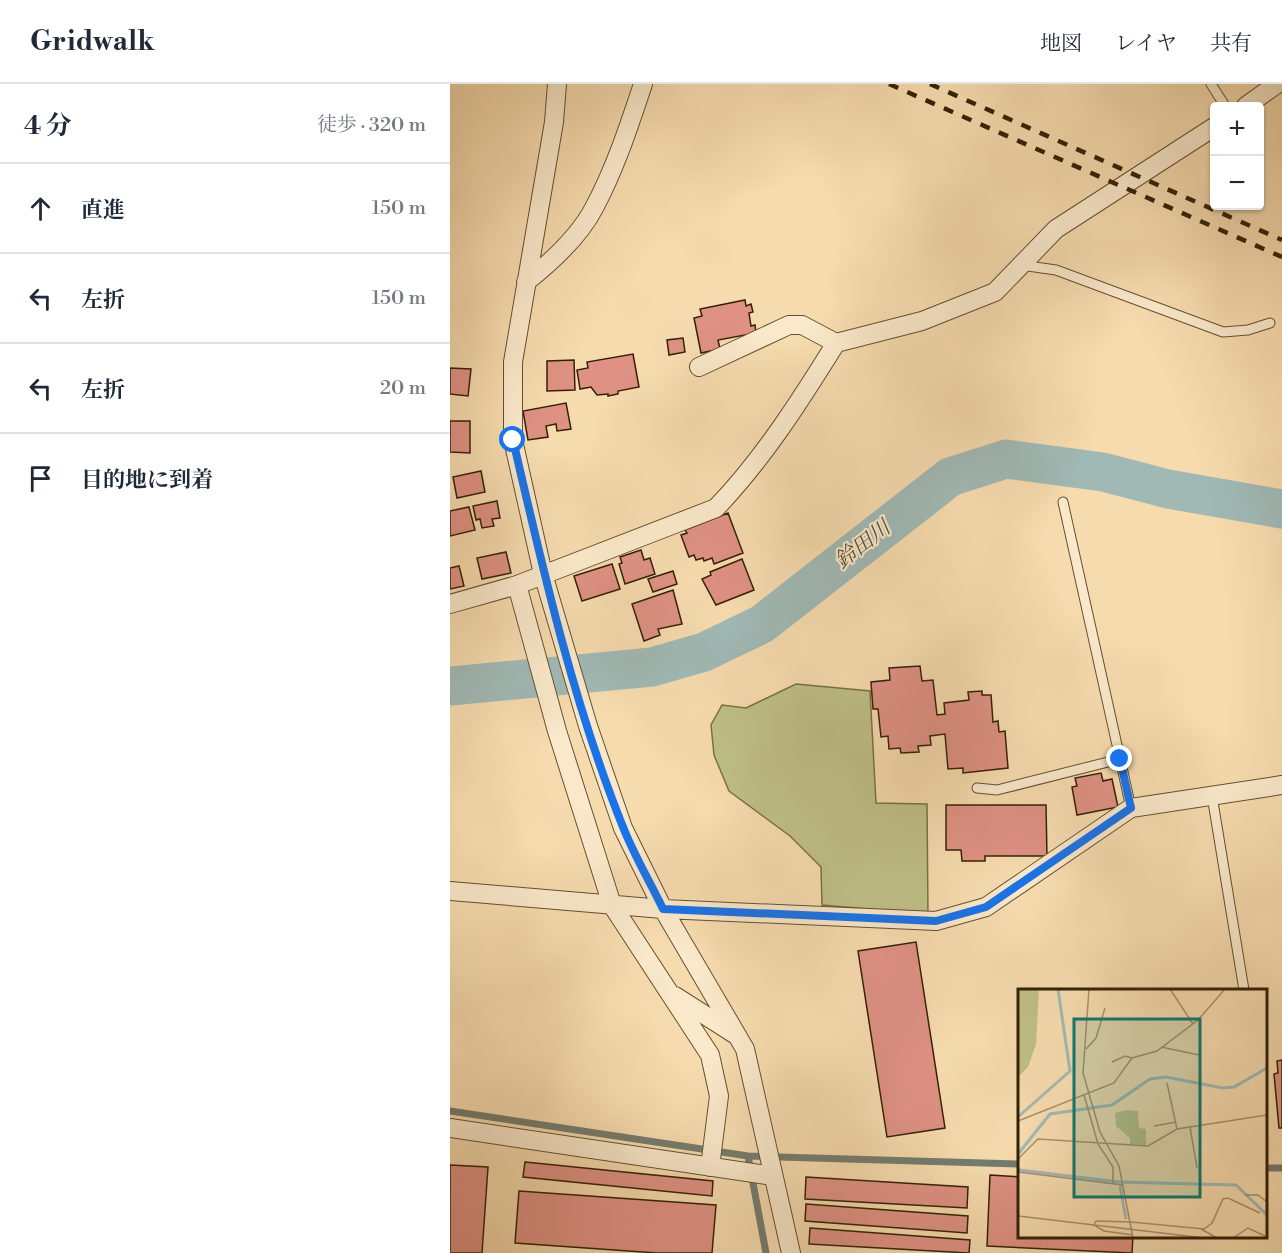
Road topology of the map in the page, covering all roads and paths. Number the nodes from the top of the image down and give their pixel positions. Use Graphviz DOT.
graph roads {
  1 [pos="557,84"];
  2 [pos="644,84"];
  3 [pos="1211,84"];
  4 [pos="1277,84"];
  5 [pos="1222,102"];
  6 [pos="1252,102"];
  7 [pos="1210,130"];
  8 [pos="1021,265"];
  9 [pos="526,282"];
  10 [pos="1270,323"];
  11 [pos="836,342"];
  12 [pos="699,367"];
  13 [pos="1064,502"];
  14 [pos="543,574"];
  15 [pos="517,585"];
  16 [pos="450,604"];
  17 [pos="1120,759"];
  18 [pos="1282,785"];
  19 [pos="977,789"];
  20 [pos="1212,796"];
  21 [pos="1131,808"];
  22 [pos="450,891"];
  23 [pos="612,905"];
  24 [pos="663,909"];
  25 [pos="1244,989"];
  26 [pos="669,992"];
  27 [pos="738,1036"];
  28 [pos="450,1128"];
  29 [pos="710,1166"];
  30 [pos="771,1174"];
  31 [pos="791,1253"];
  1 -- 9 [label="street"];
  2 -- 9 [label="street"];
  3 -- 5 [label="lane"];
  4 -- 6 [label="street"];
  7 -- 8 [label="street"];
  8 -- 10 [label="lane"];
  8 -- 11 [label="street"];
  9 -- 14 [label="street"];
  11 -- 12 [label="street"];
  11 -- 14 [label="street"];
  13 -- 17 [label="lane"];
  14 -- 15 [label="street"];
  14 -- 24 [label="street"];
  15 -- 16 [label="street"];
  15 -- 23 [label="street"];
  17 -- 19 [label="lane"];
  17 -- 21 [label="lane"];
  18 -- 20 [label="street"];
  20 -- 21 [label="street"];
  20 -- 25 [label="lane"];
  21 -- 24 [label="street"];
  22 -- 23 [label="street"];
  23 -- 24 [label="street"];
  23 -- 26 [label="street"];
  24 -- 27 [label="street"];
  26 -- 27 [label="street"];
  26 -- 29 [label="street"];
  27 -- 30 [label="street"];
  28 -- 29 [label="street"];
  29 -- 30 [label="street"];
  30 -- 31 [label="street"];
}
